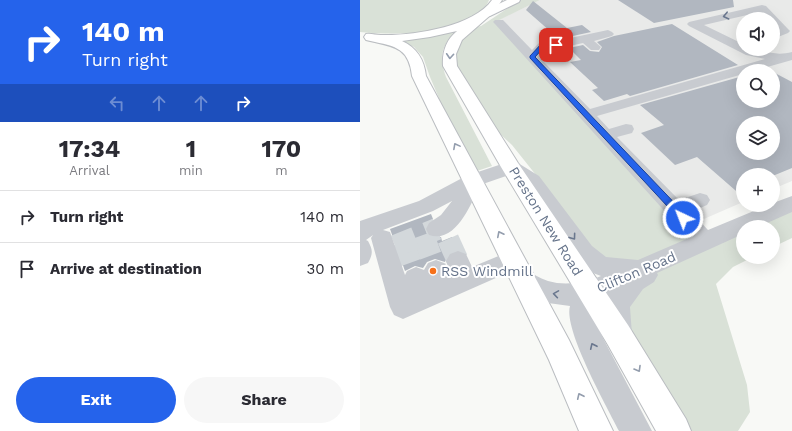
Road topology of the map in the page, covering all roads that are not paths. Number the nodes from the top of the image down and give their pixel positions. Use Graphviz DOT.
graph roads {
  1 [pos="497,0"];
  2 [pos="514,0"];
  3 [pos="768,0"];
  4 [pos="778,9"];
  5 [pos="745,12"];
  6 [pos="766,12"];
  7 [pos="736,14"];
  8 [pos="489,18"];
  9 [pos="780,27"];
  10 [pos="780,33"];
  11 [pos="608,34"];
  12 [pos="363,39"];
  13 [pos="736,44"];
  14 [pos="769,56"];
  15 [pos="788,60"];
  16 [pos="536,62"];
  17 [pos="585,115"];
  18 [pos="626,129"];
  19 [pos="605,135"];
  20 [pos="511,167"];
  21 [pos="473,181"];
  22 [pos="700,200"];
  23 [pos="792,203"];
  24 [pos="676,210"];
  25 [pos="360,214"];
  26 [pos="443,232"];
  27 [pos="360,233"];
  28 [pos="388,244"];
  29 [pos="702,244"];
  30 [pos="360,247"];
  31 [pos="360,256"];
  32 [pos="518,270"];
  33 [pos="638,270"];
  34 [pos="590,292"];
  35 [pos="618,335"];
  36 [pos="596,431"];
  37 [pos="636,431"];
  38 [pos="674,431"];
  1 -- 8 [label="main road"];
  2 -- 8 [label="main road"];
  3 -- 4 [label="street"];
  6 -- 5 [label="street, one-way"];
  7 -- 13 [label="street, one-way"];
  8 -- 12 [label="main road"];
  8 -- 16 [label="street"];
  8 -- 20 [label="main road, Preston New Road, one-way"];
  10 -- 9 [label="street, one-way"];
  11 -- 16 [label="street"];
  21 -- 12 [label="main road, one-way"];
  14 -- 15 [label="street"];
  15 -- 17 [label="street"];
  16 -- 17 [label="street"];
  17 -- 19 [label="street"];
  18 -- 19 [label="street"];
  19 -- 24 [label="street"];
  20 -- 21 [label="street"];
  20 -- 33 [label="street, one-way"];
  20 -- 34 [label="main road, Preston New Road"];
  21 -- 25 [label="street"];
  21 -- 26 [label="street"];
  21 -- 27 [label="street"];
  32 -- 21 [label="main road, one-way"];
  22 -- 24 [label="street"];
  23 -- 29 [label="street, Clifton Road"];
  24 -- 29 [label="street"];
  28 -- 32 [label="street"];
  29 -- 33 [label="street, Clifton Road"];
  29 -- 35 [label="street"];
  30 -- 31 [label="street"];
  34 -- 32 [label="street, Clifton Road, one-way"];
  36 -- 32 [label="main road, one-way"];
  33 -- 34 [label="street, Clifton Road"];
  34 -- 35 [label="main road, Preston New Road"];
  37 -- 34 [label="street, one-way"];
  35 -- 38 [label="main road, Preston New Road, one-way"];
}
